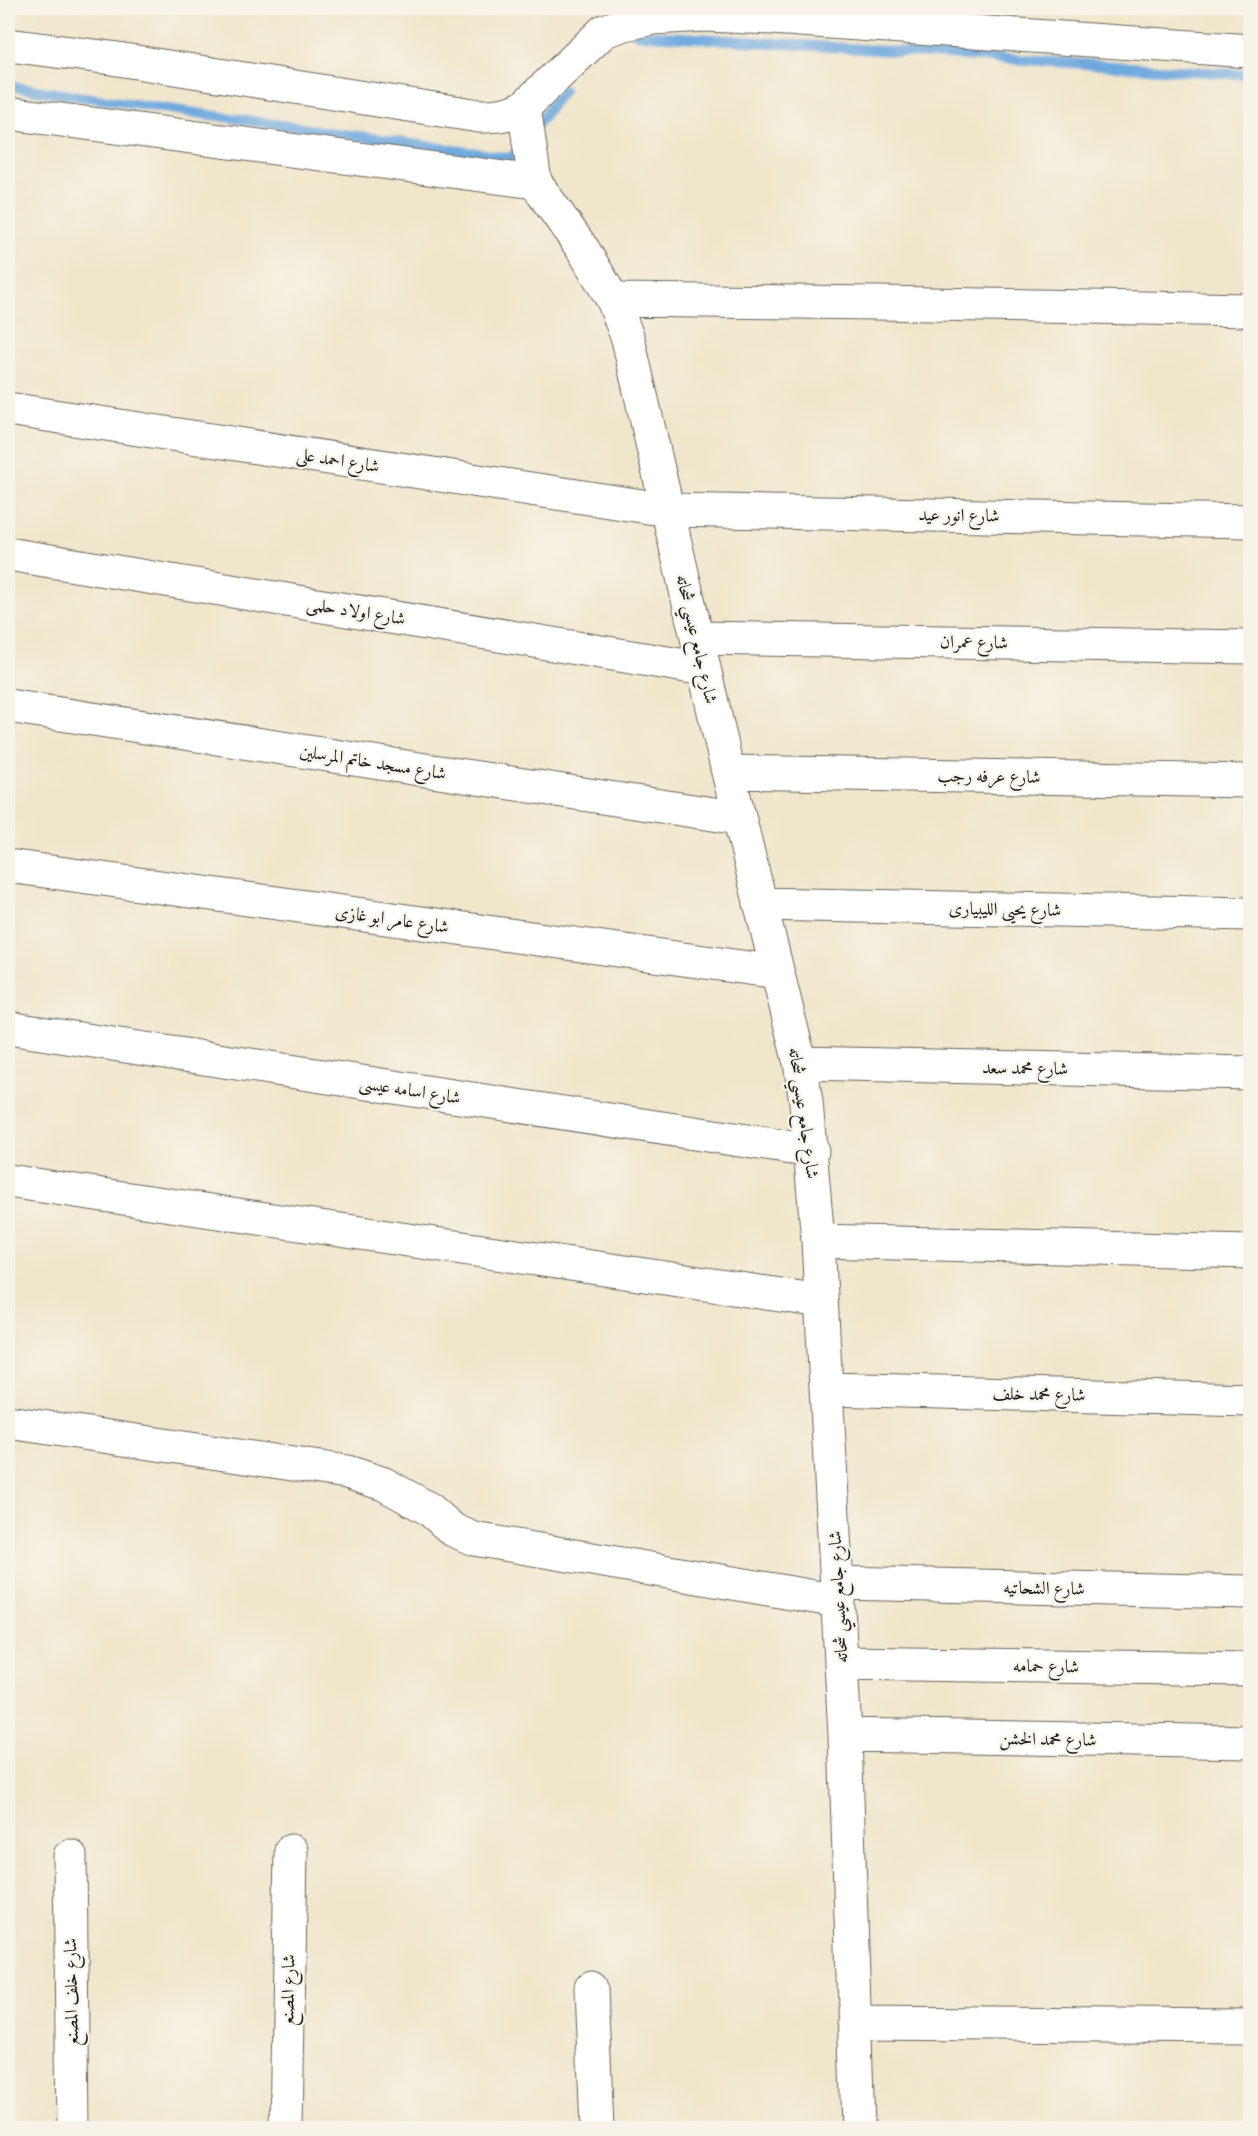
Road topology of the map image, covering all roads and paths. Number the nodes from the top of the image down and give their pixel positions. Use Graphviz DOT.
graph roads {
  1 [pos="8,45"];
  2 [pos="1251,51"];
  3 [pos="524,107"];
  4 [pos="8,113"];
  5 [pos="535,182"];
  6 [pos="613,300"];
  7 [pos="1251,310"];
  8 [pos="8,409"];
  9 [pos="668,510"];
  10 [pos="1251,521"];
  11 [pos="8,554"];
  12 [pos="697,638"];
  13 [pos="1251,647"];
  14 [pos="704,669"];
  15 [pos="8,706"];
  16 [pos="728,772"];
  17 [pos="1251,781"];
  18 [pos="739,818"];
  19 [pos="8,866"];
  20 [pos="760,904"];
  21 [pos="1251,914"];
  22 [pos="777,972"];
  23 [pos="8,1028"];
  24 [pos="800,1063"];
  25 [pos="1251,1073"];
  26 [pos="812,1151"];
  27 [pos="8,1180"];
  28 [pos="818,1241"];
  29 [pos="1251,1252"];
  30 [pos="821,1301"];
  31 [pos="827,1389"];
  32 [pos="1251,1400"];
  33 [pos="8,1422"];
  34 [pos="838,1592"];
  35 [pos="1251,1592"];
  36 [pos="841,1663"];
  37 [pos="1251,1670"];
  38 [pos="845,1735"];
  39 [pos="1251,1742"];
  40 [pos="291,1851"];
  41 [pos="70,1856"];
  42 [pos="591,1988"];
  43 [pos="854,2023"];
  44 [pos="1251,2025"];
  45 [pos="73,2128"];
  46 [pos="286,2128"];
  47 [pos="597,2128"];
  48 [pos="858,2128"];
  1 -- 3 [label="street"];
  2 -- 3 [label="street"];
  3 -- 5 [label="street, شارع جامع عيسي شحاته"];
  4 -- 5 [label="street"];
  5 -- 6 [label="street, شارع جامع عيسي شحاته"];
  6 -- 7 [label="street"];
  6 -- 9 [label="street, شارع جامع عيسي شحاته"];
  8 -- 9 [label="street, شارع احمد على"];
  9 -- 10 [label="street, شارع انور عيد"];
  9 -- 12 [label="street, شارع جامع عيسي شحاته"];
  11 -- 14 [label="street, شارع اولاد حلمى"];
  12 -- 13 [label="street, شارع عمران"];
  12 -- 14 [label="street, شارع جامع عيسي شحاته"];
  14 -- 16 [label="street, شارع جامع عيسي شحاته"];
  15 -- 18 [label="street, شارع مسجد خاتم المرسلين"];
  16 -- 17 [label="street, شارع عرفه رجب"];
  16 -- 18 [label="street, شارع جامع عيسي شحاته"];
  18 -- 20 [label="street, شارع جامع عيسي شحاته"];
  19 -- 22 [label="street, شارع عامر ابو غازى"];
  20 -- 21 [label="street, شارع يحيى الليبيارى"];
  20 -- 22 [label="street, شارع جامع عيسي شحاته"];
  22 -- 24 [label="street, شارع جامع عيسي شحاته"];
  23 -- 26 [label="street, شارع اسامه عيسى"];
  24 -- 25 [label="street, شارع محمد سعد"];
  24 -- 26 [label="street, شارع جامع عيسي شحاته"];
  26 -- 28 [label="street, شارع جامع عيسي شحاته"];
  27 -- 30 [label="street"];
  28 -- 29 [label="street"];
  28 -- 30 [label="street, شارع جامع عيسي شحاته"];
  30 -- 31 [label="street, شارع جامع عيسي شحاته"];
  31 -- 32 [label="street, شارع محمد خلف"];
  31 -- 34 [label="street, شارع جامع عيسي شحاته"];
  33 -- 34 [label="street, شارع الشحاتيه"];
  34 -- 35 [label="street, شارع الشحاتيه"];
  34 -- 36 [label="street, شارع جامع عيسي شحاته"];
  36 -- 37 [label="street, شارع حمامه"];
  36 -- 38 [label="street, شارع جامع عيسي شحاته"];
  38 -- 39 [label="street, شارع محمد الخشن"];
  38 -- 43 [label="street, شارع جامع عيسي شحاته"];
  40 -- 46 [label="street, شارع المصنع"];
  41 -- 45 [label="street, شارع خلف المصنع"];
  42 -- 47 [label="street"];
  43 -- 44 [label="street"];
  43 -- 48 [label="street, شارع جامع عيسي شحاته"];
}
